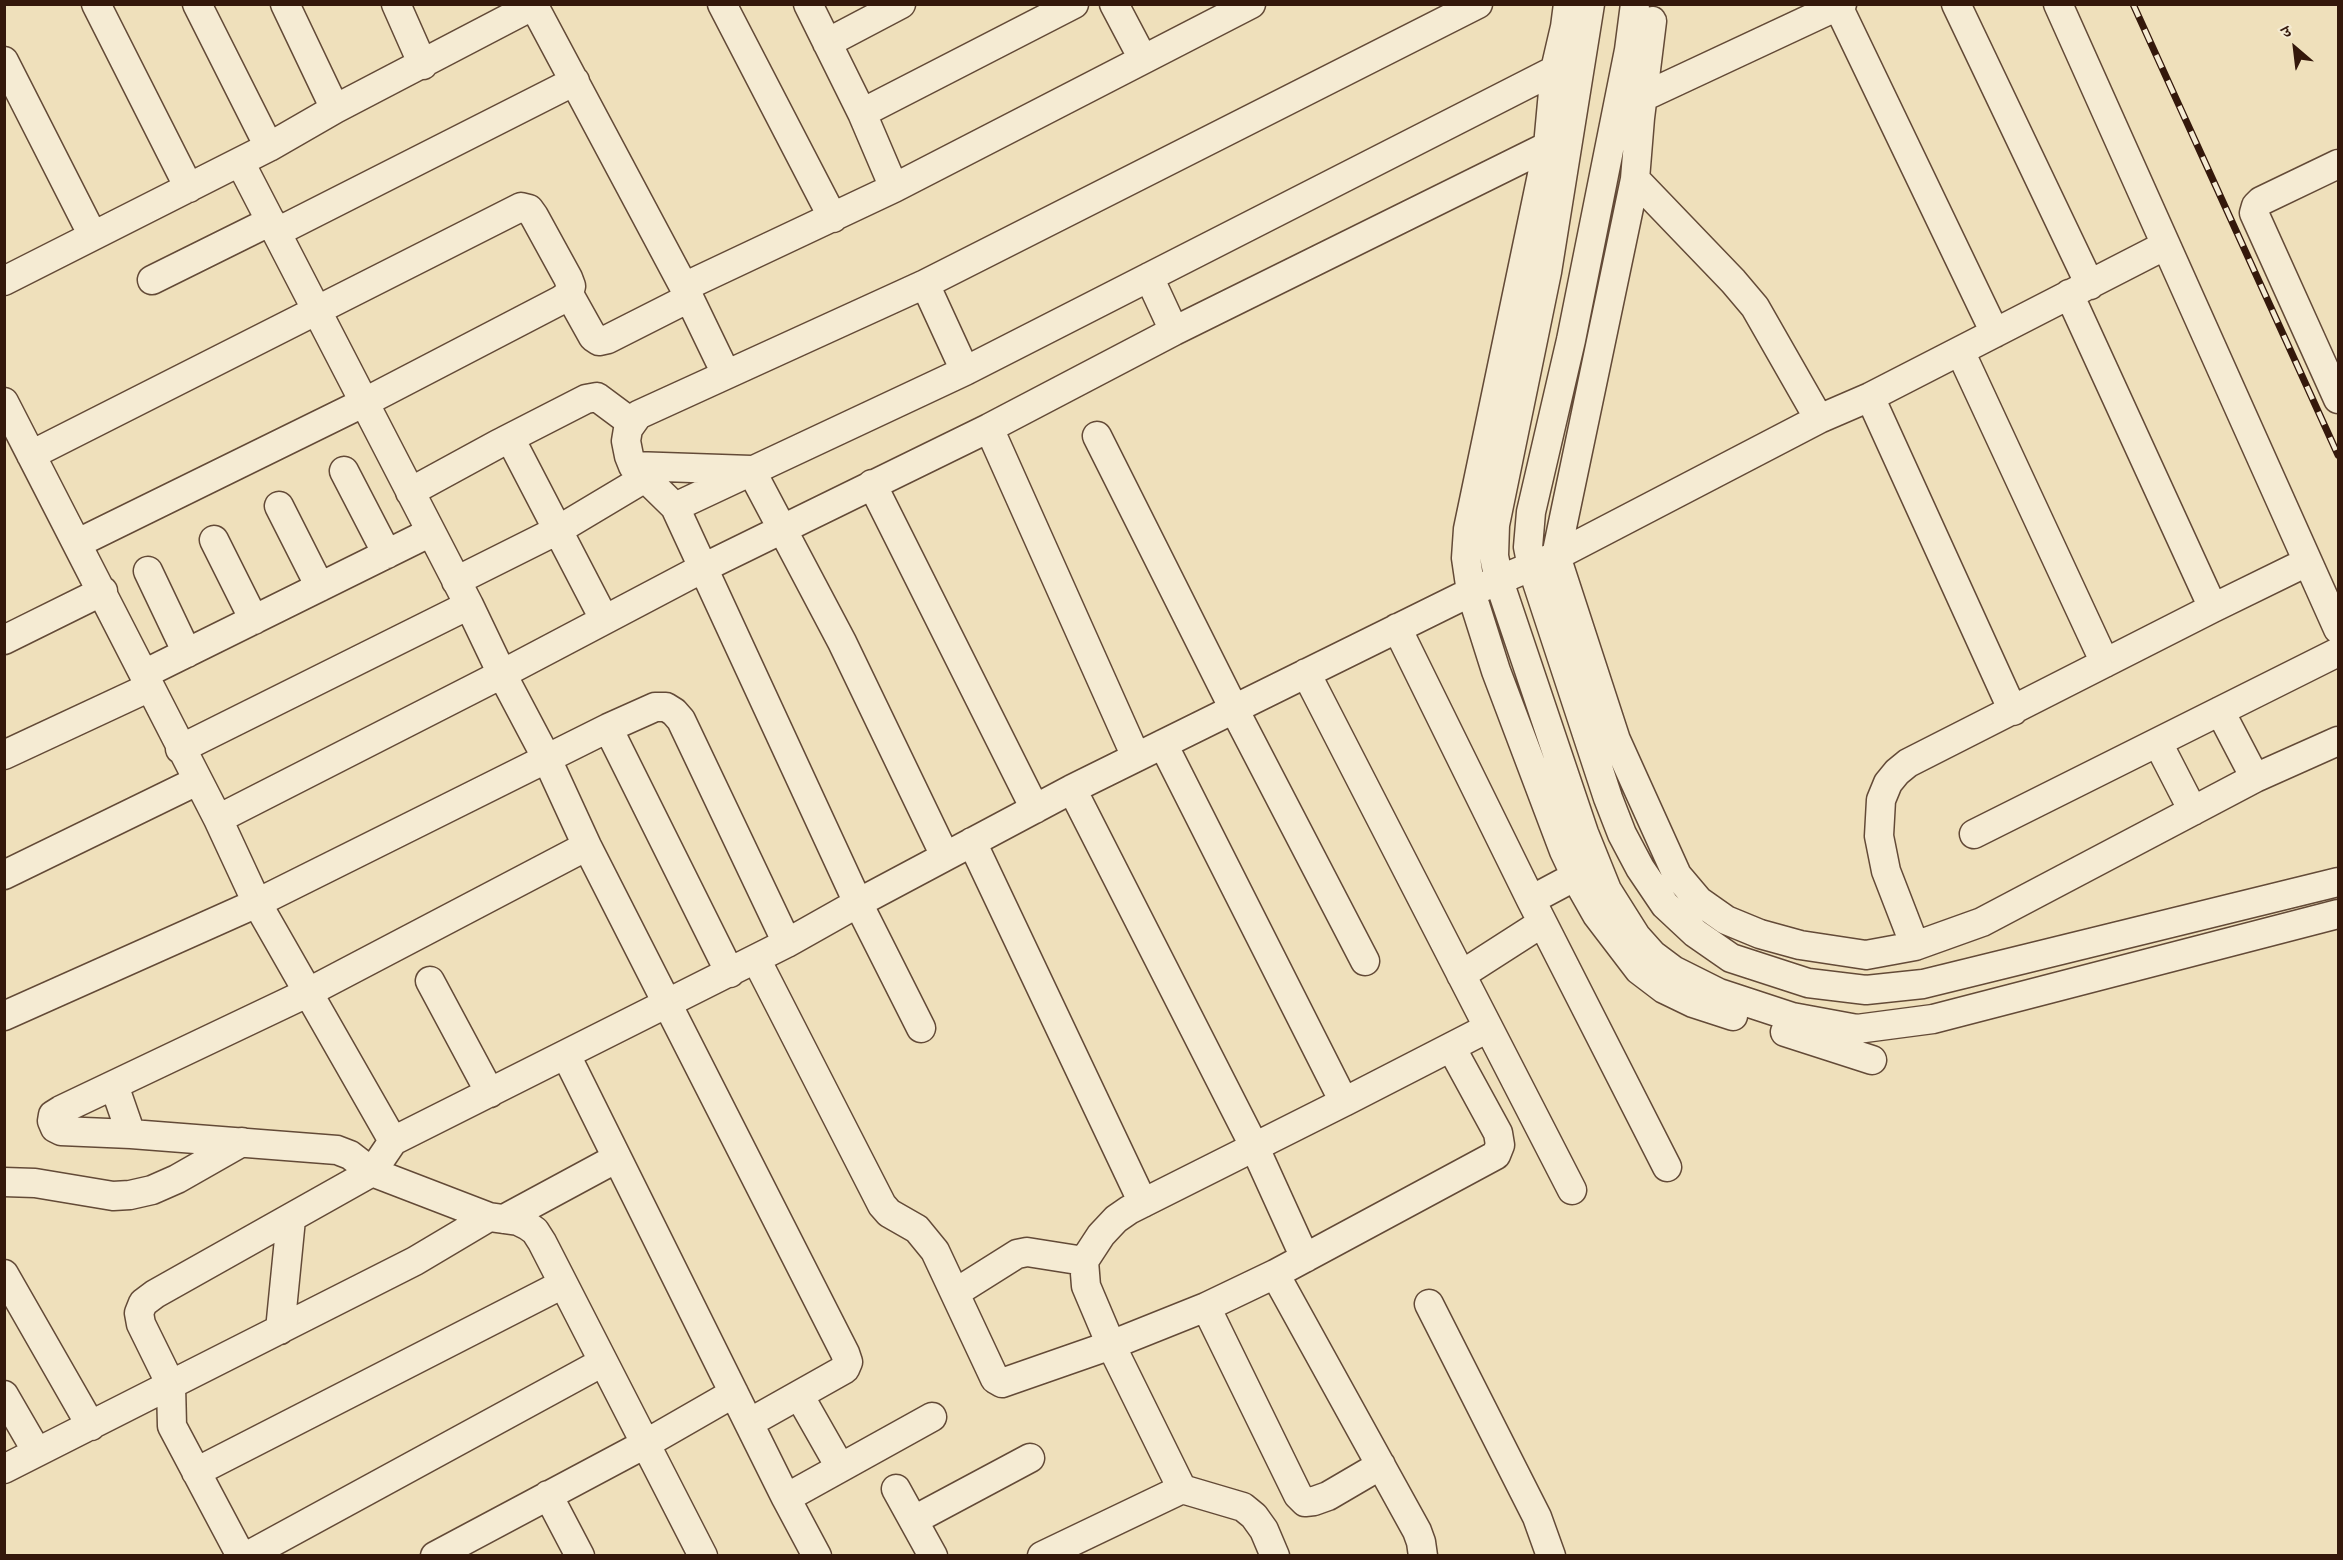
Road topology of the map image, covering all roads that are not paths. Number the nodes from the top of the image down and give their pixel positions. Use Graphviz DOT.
graph roads {
  1 [pos="96,4"];
  2 [pos="197,4"];
  3 [pos="285,4"];
  4 [pos="396,4"];
  5 [pos="722,4"];
  6 [pos="808,4"];
  7 [pos="901,4"];
  8 [pos="1074,4"];
  9 [pos="1114,4"];
  10 [pos="1251,4"];
  11 [pos="1478,4"];
  12 [pos="1544,4"];
  13 [pos="1590,4"];
  14 [pos="1635,4"];
  15 [pos="1654,4"];
  16 [pos="1956,4"];
  17 [pos="2058,4"];
  18 [pos="535,5"];
  19 [pos="1839,5"];
  20 [pos="1567,16"];
  21 [pos="827,43"];
  22 [pos="1143,59"];
  23 [pos="4,61"];
  24 [pos="423,65"];
  25 [pos="1555,70"];
  26 [pos="576,81"];
  27 [pos="1643,97"];
  28 [pos="335,109"];
  29 [pos="862,114"];
  30 [pos="1548,146"];
  31 [pos="269,147"];
  32 [pos="240,162"];
  33 [pos="2338,164"];
  34 [pos="1635,179"];
  35 [pos="189,188"];
  36 [pos="894,188"];
  37 [pos="833,218"];
  38 [pos="274,226"];
  39 [pos="93,236"];
  40 [pos="2166,245"];
  41 [pos="1149,277"];
  42 [pos="152,280"];
  43 [pos="4,282"];
  44 [pos="925,284"];
  45 [pos="2079,290"];
  46 [pos="686,293"];
  47 [pos="569,294"];
  48 [pos="318,311"];
  49 [pos="1174,331"];
  50 [pos="1995,333"];
  51 [pos="1960,351"];
  52 [pos="965,371"];
  53 [pos="726,374"];
  54 [pos="1870,397"];
  55 [pos="2338,399"];
  56 [pos="4,402"];
  57 [pos="365,402"];
  58 [pos="1819,419"];
  59 [pos="632,423"];
  60 [pos="989,428"];
  61 [pos="1097,436"];
  62 [pos="504,441"];
  63 [pos="31,455"];
  64 [pos="751,470"];
  65 [pos="344,471"];
  66 [pos="639,472"];
  67 [pos="872,484"];
  68 [pos="410,492"];
  69 [pos="279,506"];
  70 [pos="675,507"];
  71 [pos="558,530"];
  72 [pos="781,530"];
  73 [pos="430,532"];
  74 [pos="214,540"];
  75 [pos="78,543"];
  76 [pos="387,554"];
  77 [pos="1544,561"];
  78 [pos="2307,562"];
  79 [pos="703,568"];
  80 [pos="148,572"];
  81 [pos="1499,581"];
  82 [pos="320,587"];
  83 [pos="103,591"];
  84 [pos="1471,592"];
  85 [pos="463,593"];
  86 [pos="2213,608"];
  87 [pos="604,619"];
  88 [pos="254,620"];
  89 [pos="1397,628"];
  90 [pos="2338,629"];
  91 [pos="4,640"];
  92 [pos="2338,652"];
  93 [pos="187,653"];
  94 [pos="2105,663"];
  95 [pos="1306,673"];
  96 [pos="502,674"];
  97 [pos="147,681"];
  98 [pos="1234,709"];
  99 [pos="2013,711"];
  100 [pos="2220,711"];
  101 [pos="608,728"];
  102 [pos="2338,741"];
  103 [pos="2158,742"];
  104 [pos="1163,744"];
  105 [pos="180,749"];
  106 [pos="4,755"];
  107 [pos="1136,757"];
  108 [pos="547,759"];
  109 [pos="2255,778"];
  110 [pos="197,781"];
  111 [pos="1072,789"];
  112 [pos="1035,809"];
  113 [pos="2193,811"];
  114 [pos="218,819"];
  115 [pos="1974,834"];
  116 [pos="972,842"];
  117 [pos="587,846"];
  118 [pos="945,856"];
  119 [pos="4,875"];
  120 [pos="1576,876"];
  121 [pos="2338,882"];
  122 [pos="257,903"];
  123 [pos="858,903"];
  124 [pos="1536,912"];
  125 [pos="2338,914"];
  126 [pos="787,943"];
  127 [pos="1915,946"];
  128 [pos="756,959"];
  129 [pos="1365,961"];
  130 [pos="730,973"];
  131 [pos="1461,975"];
  132 [pos="430,981"];
  133 [pos="307,993"];
  134 [pos="668,1003"];
  135 [pos="4,1016"];
  136 [pos="921,1028"];
  137 [pos="1488,1028"];
  138 [pos="1451,1047"];
  139 [pos="566,1055"];
  140 [pos="1872,1060"];
  141 [pos="114,1085"];
  142 [pos="490,1093"];
  143 [pos="1344,1102"];
  144 [pos="131,1134"];
  145 [pos="242,1142"];
  146 [pos="393,1142"];
  147 [pos="1255,1148"];
  148 [pos="617,1158"];
  149 [pos="1667,1167"];
  150 [pos="372,1172"];
  151 [pos="4,1182"];
  152 [pos="1572,1190"];
  153 [pos="1143,1203"];
  154 [pos="496,1218"];
  155 [pos="291,1219"];
  156 [pos="1305,1258"];
  157 [pos="1084,1261"];
  158 [pos="4,1274"];
  159 [pos="1275,1274"];
  160 [pos="563,1284"];
  161 [pos="955,1293"];
  162 [pos="1429,1304"];
  163 [pos="1206,1306"];
  164 [pos="280,1330"];
  165 [pos="1111,1345"];
  166 [pos="603,1362"];
  167 [pos="171,1385"];
  168 [pos="734,1393"];
  169 [pos="4,1395"];
  170 [pos="799,1395"];
  171 [pos="932,1417"];
  172 [pos="748,1423"];
  173 [pos="91,1426"];
  174 [pos="647,1443"];
  175 [pos="37,1452"];
  176 [pos="1030,1458"];
  177 [pos="1381,1465"];
  178 [pos="840,1467"];
  179 [pos="4,1469"];
  180 [pos="196,1472"];
  181 [pos="896,1489"];
  182 [pos="1182,1489"];
  183 [pos="548,1495"];
  184 [pos="786,1498"];
  185 [pos="914,1520"];
  186 [pos="241,1556"];
  187 [pos="247,1556"];
  188 [pos="435,1556"];
  189 [pos="580,1556"];
  190 [pos="703,1556"];
  191 [pos="817,1556"];
  192 [pos="933,1556"];
  193 [pos="1042,1556"];
  194 [pos="1275,1556"];
  195 [pos="1423,1556"];
  196 [pos="1551,1556"];
  1 -- 35 [label="street"];
  2 -- 31 [label="street"];
  3 -- 28 [label="street"];
  4 -- 24 [label="street"];
  5 -- 37 [label="street"];
  6 -- 21 [label="street"];
  7 -- 21 [label="street"];
  8 -- 29 [label="street"];
  9 -- 22 [label="street"];
  10 -- 22 [label="street"];
  11 -- 44 [label="street"];
  12 -- 20 [label="street"];
  13 -- 81 [label="street"];
  14 -- 77 [label="street"];
  15 -- 27 [label="street"];
  16 -- 45 [label="street"];
  17 -- 40 [label="street"];
  18 -- 24 [label="street"];
  18 -- 26 [label="street"];
  19 -- 27 [label="street"];
  19 -- 50 [label="street"];
  20 -- 25 [label="street"];
  21 -- 29 [label="street"];
  22 -- 36 [label="street"];
  23 -- 39 [label="street"];
  24 -- 28 [label="street"];
  25 -- 30 [label="street"];
  25 -- 41 [label="street"];
  26 -- 38 [label="street"];
  26 -- 46 [label="street"];
  27 -- 34 [label="street"];
  28 -- 31 [label="street"];
  29 -- 36 [label="street"];
  30 -- 49 [label="street"];
  30 -- 84 [label="street"];
  31 -- 32 [label="street"];
  32 -- 35 [label="street"];
  32 -- 38 [label="street"];
  33 -- 55 [label="street"];
  34 -- 58 [label="street"];
  34 -- 77 [label="street"];
  35 -- 39 [label="street"];
  36 -- 37 [label="street"];
  37 -- 46 [label="street"];
  38 -- 42 [label="street"];
  38 -- 48 [label="street"];
  39 -- 43 [label="street"];
  40 -- 45 [label="street"];
  40 -- 78 [label="street"];
  41 -- 49 [label="street"];
  41 -- 52 [label="street"];
  44 -- 52 [label="street"];
  44 -- 53 [label="street"];
  45 -- 50 [label="street"];
  45 -- 86 [label="street"];
  46 -- 47 [label="street"];
  46 -- 53 [label="street"];
  47 -- 48 [label="street"];
  47 -- 57 [label="street"];
  48 -- 57 [label="street"];
  48 -- 63 [label="street"];
  49 -- 60 [label="street"];
  50 -- 51 [label="street"];
  51 -- 54 [label="street"];
  51 -- 94 [label="street"];
  52 -- 64 [label="street"];
  53 -- 59 [label="street"];
  54 -- 58 [label="street"];
  54 -- 99 [label="street"];
  56 -- 63 [label="street"];
  57 -- 68 [label="street"];
  57 -- 75 [label="street"];
  58 -- 77 [label="street"];
  59 -- 62 [label="street"];
  59 -- 66 [label="street"];
  60 -- 67 [label="street"];
  60 -- 107 [label="street"];
  61 -- 98 [label="street"];
  62 -- 68 [label="street"];
  62 -- 71 [label="street"];
  63 -- 75 [label="street"];
  64 -- 66 [label="street"];
  64 -- 70 [label="street"];
  64 -- 72 [label="street"];
  65 -- 76 [label="street"];
  66 -- 70 [label="street"];
  66 -- 71 [label="street"];
  67 -- 72 [label="street"];
  67 -- 112 [label="street"];
  68 -- 73 [label="street"];
  69 -- 82 [label="street"];
  70 -- 79 [label="street"];
  71 -- 85 [label="street"];
  71 -- 87 [label="street"];
  72 -- 79 [label="street"];
  72 -- 118 [label="street"];
  73 -- 76 [label="street"];
  73 -- 85 [label="street"];
  74 -- 88 [label="street"];
  75 -- 83 [label="street"];
  76 -- 82 [label="street"];
  77 -- 81 [label="street"];
  77 -- 121 [label="street"];
  77 -- 127 [label="street"];
  78 -- 86 [label="street"];
  78 -- 90 [label="street"];
  79 -- 87 [label="street"];
  79 -- 123 [label="street"];
  80 -- 93 [label="street"];
  81 -- 84 [label="street"];
  81 -- 125 [label="street"];
  82 -- 88 [label="street"];
  83 -- 91 [label="street"];
  83 -- 97 [label="street"];
  84 -- 89 [label="street"];
  84 -- 120 [label="street"];
  85 -- 96 [label="street"];
  85 -- 105 [label="street"];
  86 -- 94 [label="street"];
  87 -- 96 [label="street"];
  88 -- 93 [label="street"];
  89 -- 95 [label="street"];
  89 -- 124 [label="street"];
  92 -- 100 [label="street"];
  93 -- 97 [label="street"];
  94 -- 99 [label="street"];
  95 -- 98 [label="street"];
  95 -- 131 [label="street"];
  96 -- 108 [label="street"];
  96 -- 114 [label="street"];
  97 -- 105 [label="street"];
  97 -- 106 [label="street"];
  98 -- 104 [label="street"];
  98 -- 129 [label="street"];
  99 -- 127 [label="street"];
  100 -- 103 [label="street"];
  100 -- 109 [label="street"];
  101 -- 108 [label="street"];
  101 -- 126 [label="street"];
  101 -- 130 [label="street"];
  102 -- 109 [label="street"];
  103 -- 113 [label="street"];
  103 -- 115 [label="street"];
  104 -- 107 [label="street"];
  104 -- 143 [label="street"];
  105 -- 110 [label="street"];
  107 -- 111 [label="street"];
  108 -- 117 [label="street"];
  108 -- 122 [label="street"];
  109 -- 113 [label="street"];
  110 -- 114 [label="street"];
  110 -- 119 [label="street"];
  111 -- 112 [label="street"];
  111 -- 147 [label="street"];
  112 -- 116 [label="street"];
  113 -- 127 [label="street"];
  114 -- 122 [label="street"];
  116 -- 118 [label="street"];
  116 -- 153 [label="street"];
  117 -- 133 [label="street"];
  117 -- 134 [label="street"];
  118 -- 123 [label="street"];
  120 -- 124 [label="street"];
  120 -- 140 [label="street"];
  122 -- 133 [label="street"];
  122 -- 135 [label="street"];
  123 -- 126 [label="street"];
  123 -- 136 [label="street"];
  124 -- 131 [label="street"];
  124 -- 149 [label="street"];
  126 -- 128 [label="street"];
  128 -- 130 [label="street"];
  128 -- 161 [label="street"];
  130 -- 134 [label="street"];
  131 -- 137 [label="street"];
  132 -- 142 [label="street"];
  133 -- 141 [label="street"];
  133 -- 146 [label="street"];
  134 -- 139 [label="street"];
  134 -- 170 [label="street"];
  137 -- 138 [label="street"];
  137 -- 152 [label="street"];
  138 -- 143 [label="street"];
  138 -- 156 [label="street"];
  139 -- 142 [label="street"];
  139 -- 148 [label="street"];
  141 -- 144 [label="street"];
  141 -- 144 [label="street"];
  142 -- 146 [label="street"];
  143 -- 147 [label="street"];
  144 -- 145 [label="street"];
  145 -- 150 [label="street"];
  145 -- 151 [label="street"];
  146 -- 150 [label="street"];
  147 -- 153 [label="street"];
  147 -- 156 [label="street"];
  148 -- 154 [label="street"];
  148 -- 168 [label="street"];
  150 -- 154 [label="street"];
  150 -- 155 [label="street"];
  153 -- 157 [label="street"];
  154 -- 160 [label="street"];
  154 -- 164 [label="street"];
  155 -- 164 [label="street"];
  155 -- 167 [label="street"];
  156 -- 159 [label="street"];
  157 -- 161 [label="street"];
  157 -- 165 [label="street"];
  158 -- 173 [label="street"];
  159 -- 163 [label="street"];
  159 -- 177 [label="street"];
  160 -- 166 [label="street"];
  160 -- 180 [label="street"];
  161 -- 165 [label="street"];
  162 -- 196 [label="street"];
  163 -- 165 [label="street"];
  163 -- 177 [label="street"];
  164 -- 167 [label="street"];
  165 -- 182 [label="street"];
  166 -- 174 [label="street"];
  166 -- 187 [label="street"];
  167 -- 173 [label="street"];
  167 -- 180 [label="street"];
  168 -- 172 [label="street"];
  168 -- 174 [label="street"];
  169 -- 175 [label="street"];
  170 -- 172 [label="street"];
  170 -- 178 [label="street"];
  171 -- 178 [label="street"];
  172 -- 184 [label="street"];
  173 -- 175 [label="street"];
  174 -- 183 [label="street"];
  174 -- 190 [label="street"];
  175 -- 179 [label="street"];
  176 -- 185 [label="street"];
  177 -- 195 [label="street"];
  178 -- 184 [label="street"];
  180 -- 186 [label="street"];
  181 -- 185 [label="street"];
  182 -- 193 [label="street"];
  182 -- 194 [label="street"];
  183 -- 188 [label="street"];
  183 -- 189 [label="street"];
  184 -- 191 [label="street"];
  185 -- 192 [label="street"];
}
